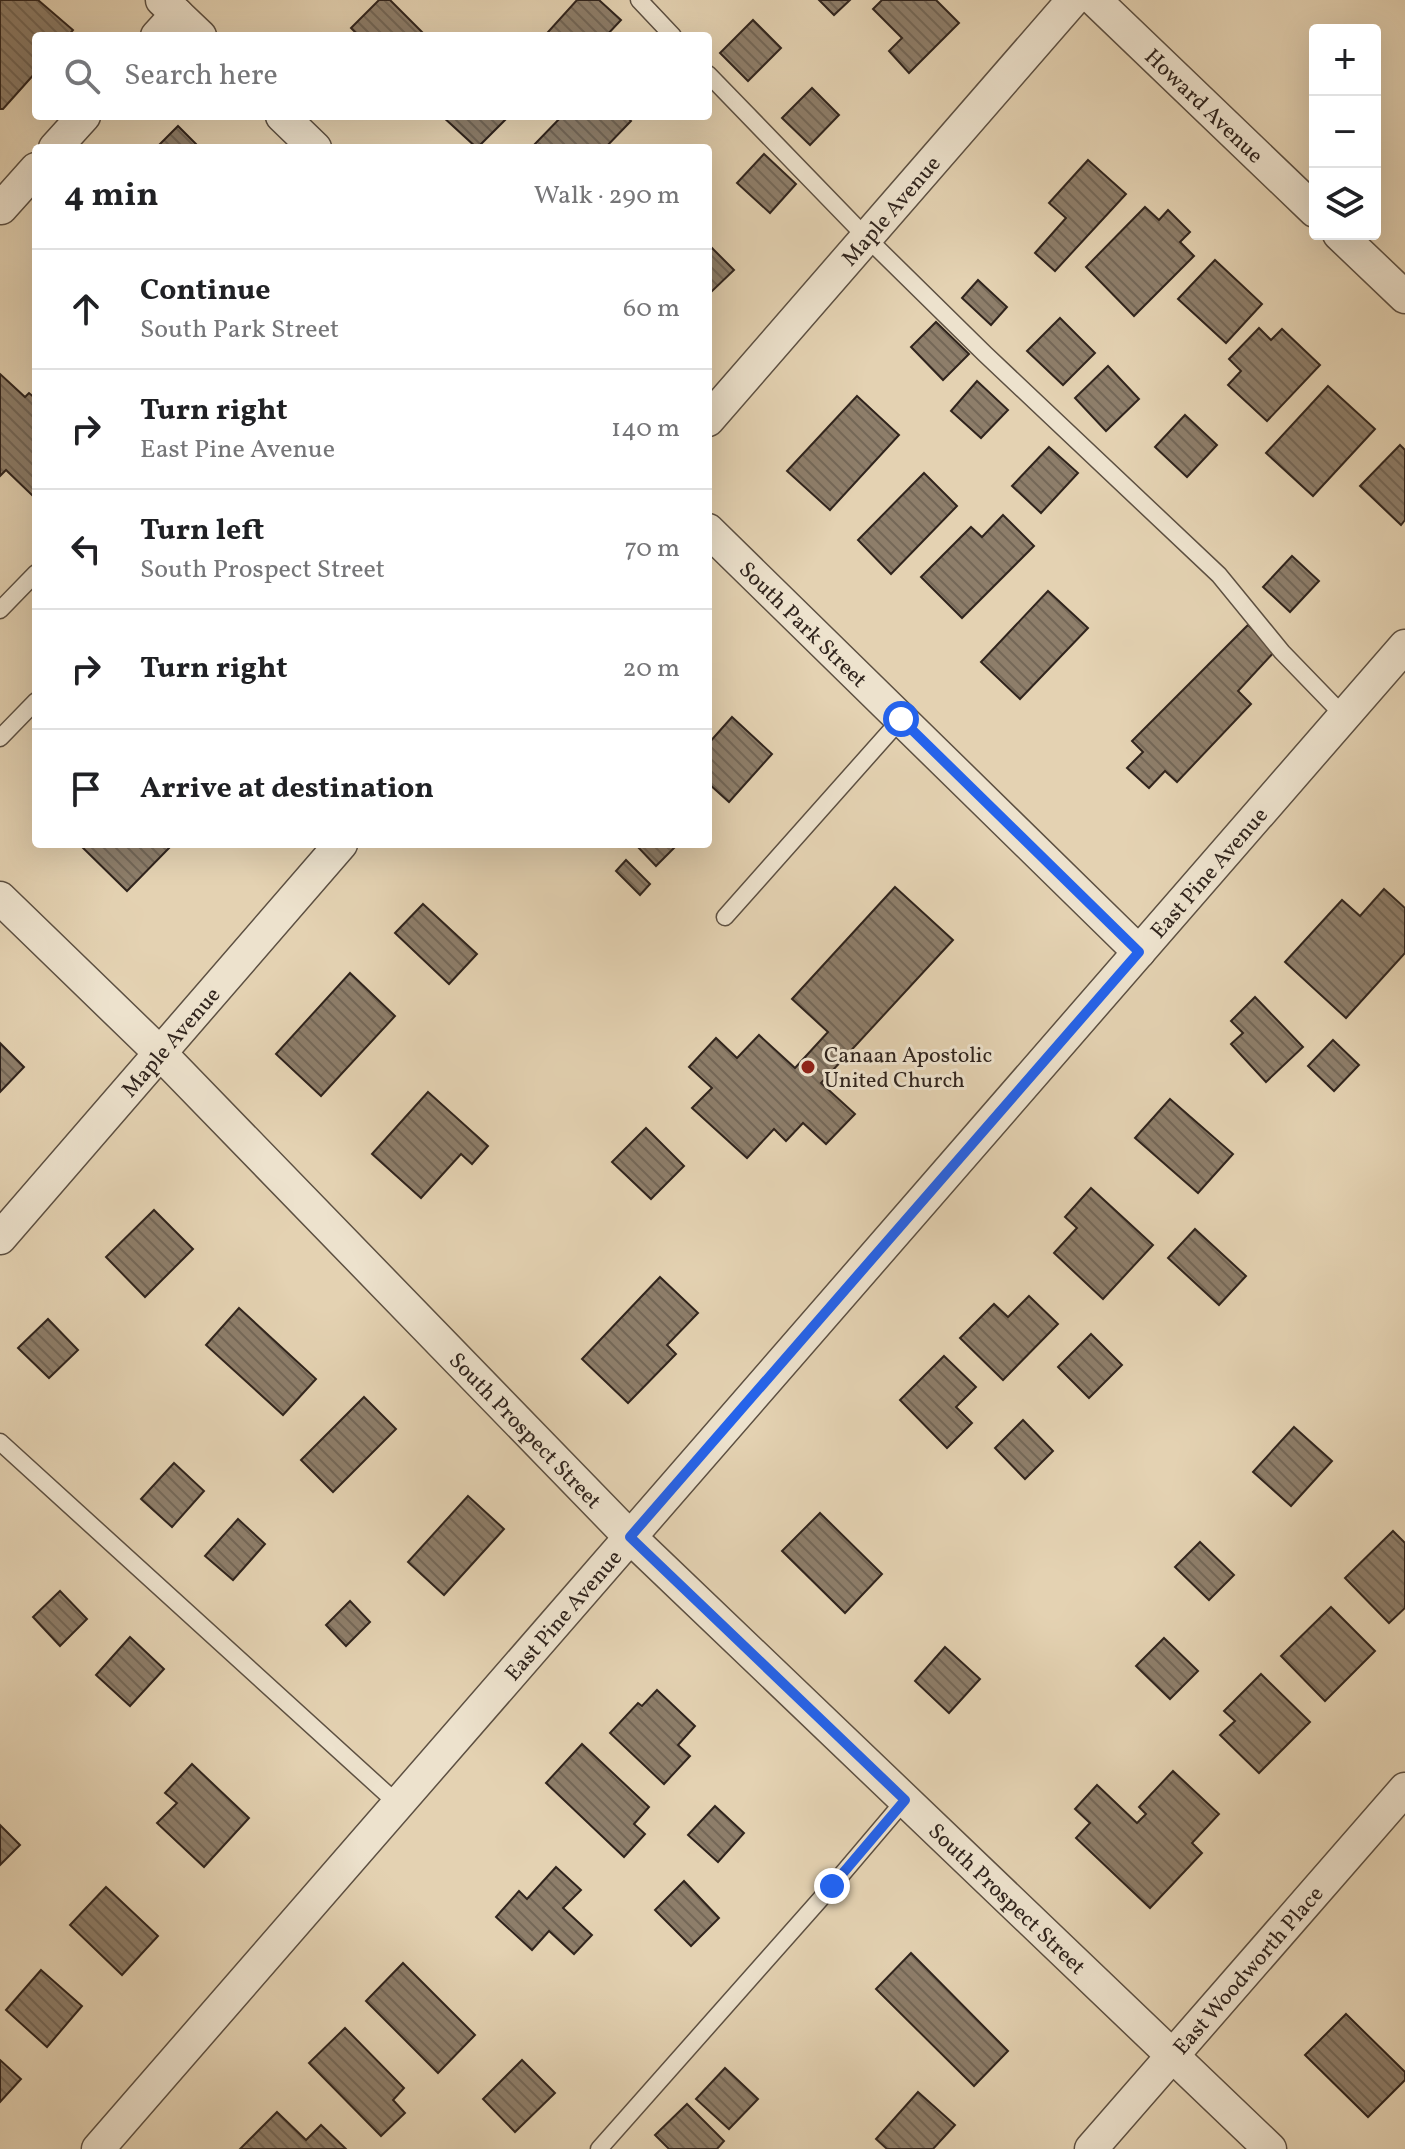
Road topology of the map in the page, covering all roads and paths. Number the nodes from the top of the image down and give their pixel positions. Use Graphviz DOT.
graph roads {
  1 [pos="639,0"];
  2 [pos="1073,0"];
  3 [pos="1095,0"];
  4 [pos="165,17"];
  5 [pos="193,32"];
  6 [pos="669,32"];
  7 [pos="712,78"];
  8 [pos="80,120"];
  9 [pos="286,120"];
  10 [pos="59,144"];
  11 [pos="311,144"];
  12 [pos="32,173"];
  13 [pos="1309,205"];
  14 [pos="1,208"];
  15 [pos="866,237"];
  16 [pos="1345,240"];
  17 [pos="1405,297"];
  18 [pos="712,415"];
  19 [pos="712,534"];
  20 [pos="32,577"];
  21 [pos="0,610"];
  22 [pos="1405,646"];
  23 [pos="32,705"];
  24 [pos="1344,716"];
  25 [pos="901,719"];
  26 [pos="0,738"];
  27 [pos="338,848"];
  28 [pos="0,898"];
  29 [pos="725,917"];
  30 [pos="1139,952"];
  31 [pos="160,1053"];
  32 [pos="0,1238"];
  33 [pos="0,1442"];
  34 [pos="630,1537"];
  35 [pos="1405,1789"];
  36 [pos="905,1800"];
  37 [pos="399,1805"];
  38 [pos="1173,2056"];
  39 [pos="98,2149"];
  40 [pos="599,2149"];
  41 [pos="1091,2149"];
  42 [pos="1270,2149"];
  1 -- 6 [label="lane"];
  2 -- 15 [label="street, Maple Avenue"];
  3 -- 13 [label="street, Howard Avenue"];
  4 -- 5 [label="street"];
  7 -- 15 [label="lane"];
  8 -- 10 [label="street"];
  9 -- 11 [label="street"];
  12 -- 14 [label="street"];
  15 -- 18 [label="street, Maple Avenue"];
  15 -- 24 [label="lane"];
  16 -- 17 [label="street"];
  19 -- 25 [label="street, South Park Street"];
  20 -- 21 [label="lane"];
  22 -- 24 [label="street, East Pine Avenue"];
  23 -- 26 [label="lane"];
  24 -- 30 [label="street, East Pine Avenue"];
  25 -- 29 [label="lane"];
  25 -- 30 [label="street, South Park Street"];
  27 -- 31 [label="street, Maple Avenue"];
  28 -- 31 [label="street, South Prospect Street"];
  30 -- 34 [label="street, East Pine Avenue"];
  31 -- 32 [label="street, Maple Avenue"];
  31 -- 34 [label="street, South Prospect Street"];
  33 -- 37 [label="lane"];
  34 -- 36 [label="street, South Prospect Street"];
  34 -- 37 [label="street, East Pine Avenue"];
  35 -- 38 [label="street, East Woodworth Place"];
  36 -- 38 [label="street, South Prospect Street"];
  36 -- 40 [label="lane"];
  37 -- 39 [label="street, East Pine Avenue"];
  38 -- 41 [label="street, East Woodworth Place"];
  38 -- 42 [label="street, South Prospect Street"];
}
